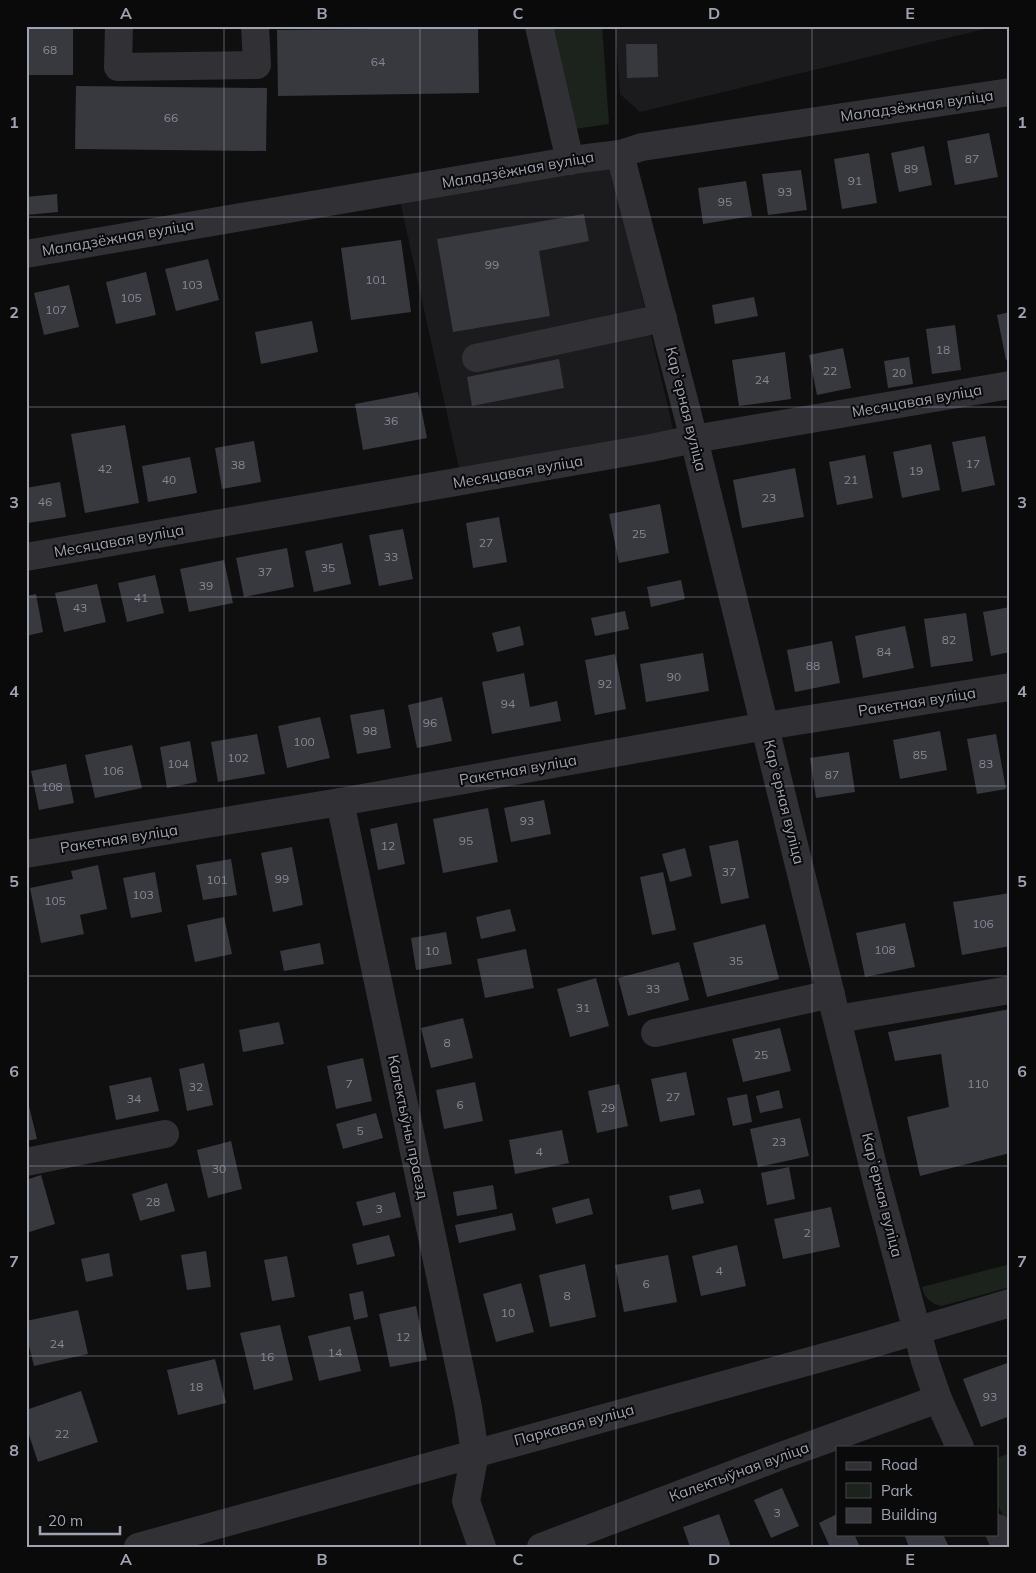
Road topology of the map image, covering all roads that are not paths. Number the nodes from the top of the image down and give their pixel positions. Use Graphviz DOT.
graph roads {
  1 [pos="119,26"];
  2 [pos="255,26"];
  3 [pos="540,26"];
  4 [pos="1010,92"];
  5 [pos="620,154"];
  6 [pos="570,161"];
  7 [pos="26,254"];
  8 [pos="662,318"];
  9 [pos="476,358"];
  10 [pos="1010,385"];
  11 [pos="694,439"];
  12 [pos="26,557"];
  13 [pos="1010,687"];
  14 [pos="766,726"];
  15 [pos="340,802"];
  16 [pos="26,854"];
  17 [pos="1010,990"];
  18 [pos="831,994"];
  19 [pos="838,1020"];
  20 [pos="655,1033"];
  21 [pos="165,1134"];
  22 [pos="26,1162"];
  23 [pos="1010,1304"];
  24 [pos="917,1330"];
  25 [pos="938,1400"];
  26 [pos="960,1446"];
  27 [pos="475,1453"];
  28 [pos="998,1530"];
  29 [pos="138,1547"];
  30 [pos="482,1547"];
  31 [pos="541,1547"];
  32 [pos="1006,1547"];
  1 -- 2 [label="street"];
  3 -- 6 [label="street"];
  4 -- 5 [label="street, Маладзёжная вуліца"];
  5 -- 6 [label="street, Маладзёжная вуліца"];
  5 -- 8 [label="street, Карʼерная вуліца"];
  6 -- 7 [label="street, Маладзёжная вуліца"];
  8 -- 9 [label="street"];
  8 -- 11 [label="street, Карʼерная вуліца"];
  10 -- 11 [label="street, Месяцавая вуліца"];
  11 -- 12 [label="street, Месяцавая вуліца"];
  11 -- 14 [label="street, Карʼерная вуліца"];
  13 -- 14 [label="street, Ракетная вуліца"];
  14 -- 15 [label="street, Ракетная вуліца"];
  14 -- 18 [label="street, Карʼерная вуліца"];
  15 -- 16 [label="street, Ракетная вуліца"];
  15 -- 27 [label="street, Калектыўны праезд"];
  17 -- 19 [label="street"];
  18 -- 19 [label="street, Карʼерная вуліца"];
  18 -- 20 [label="street"];
  19 -- 24 [label="street, Карʼерная вуліца"];
  21 -- 22 [label="street"];
  23 -- 24 [label="street, Паркавая вуліца"];
  24 -- 25 [label="street, Карʼерная вуліца"];
  24 -- 27 [label="street, Паркавая вуліца"];
  25 -- 26 [label="street, Карʼерная вуліца"];
  25 -- 31 [label="street, Калектыўная вуліца"];
  27 -- 29 [label="street, Паркавая вуліца"];
  27 -- 30 [label="street, Калектыўны праезд"];
  28 -- 32 [label="street"];
}
